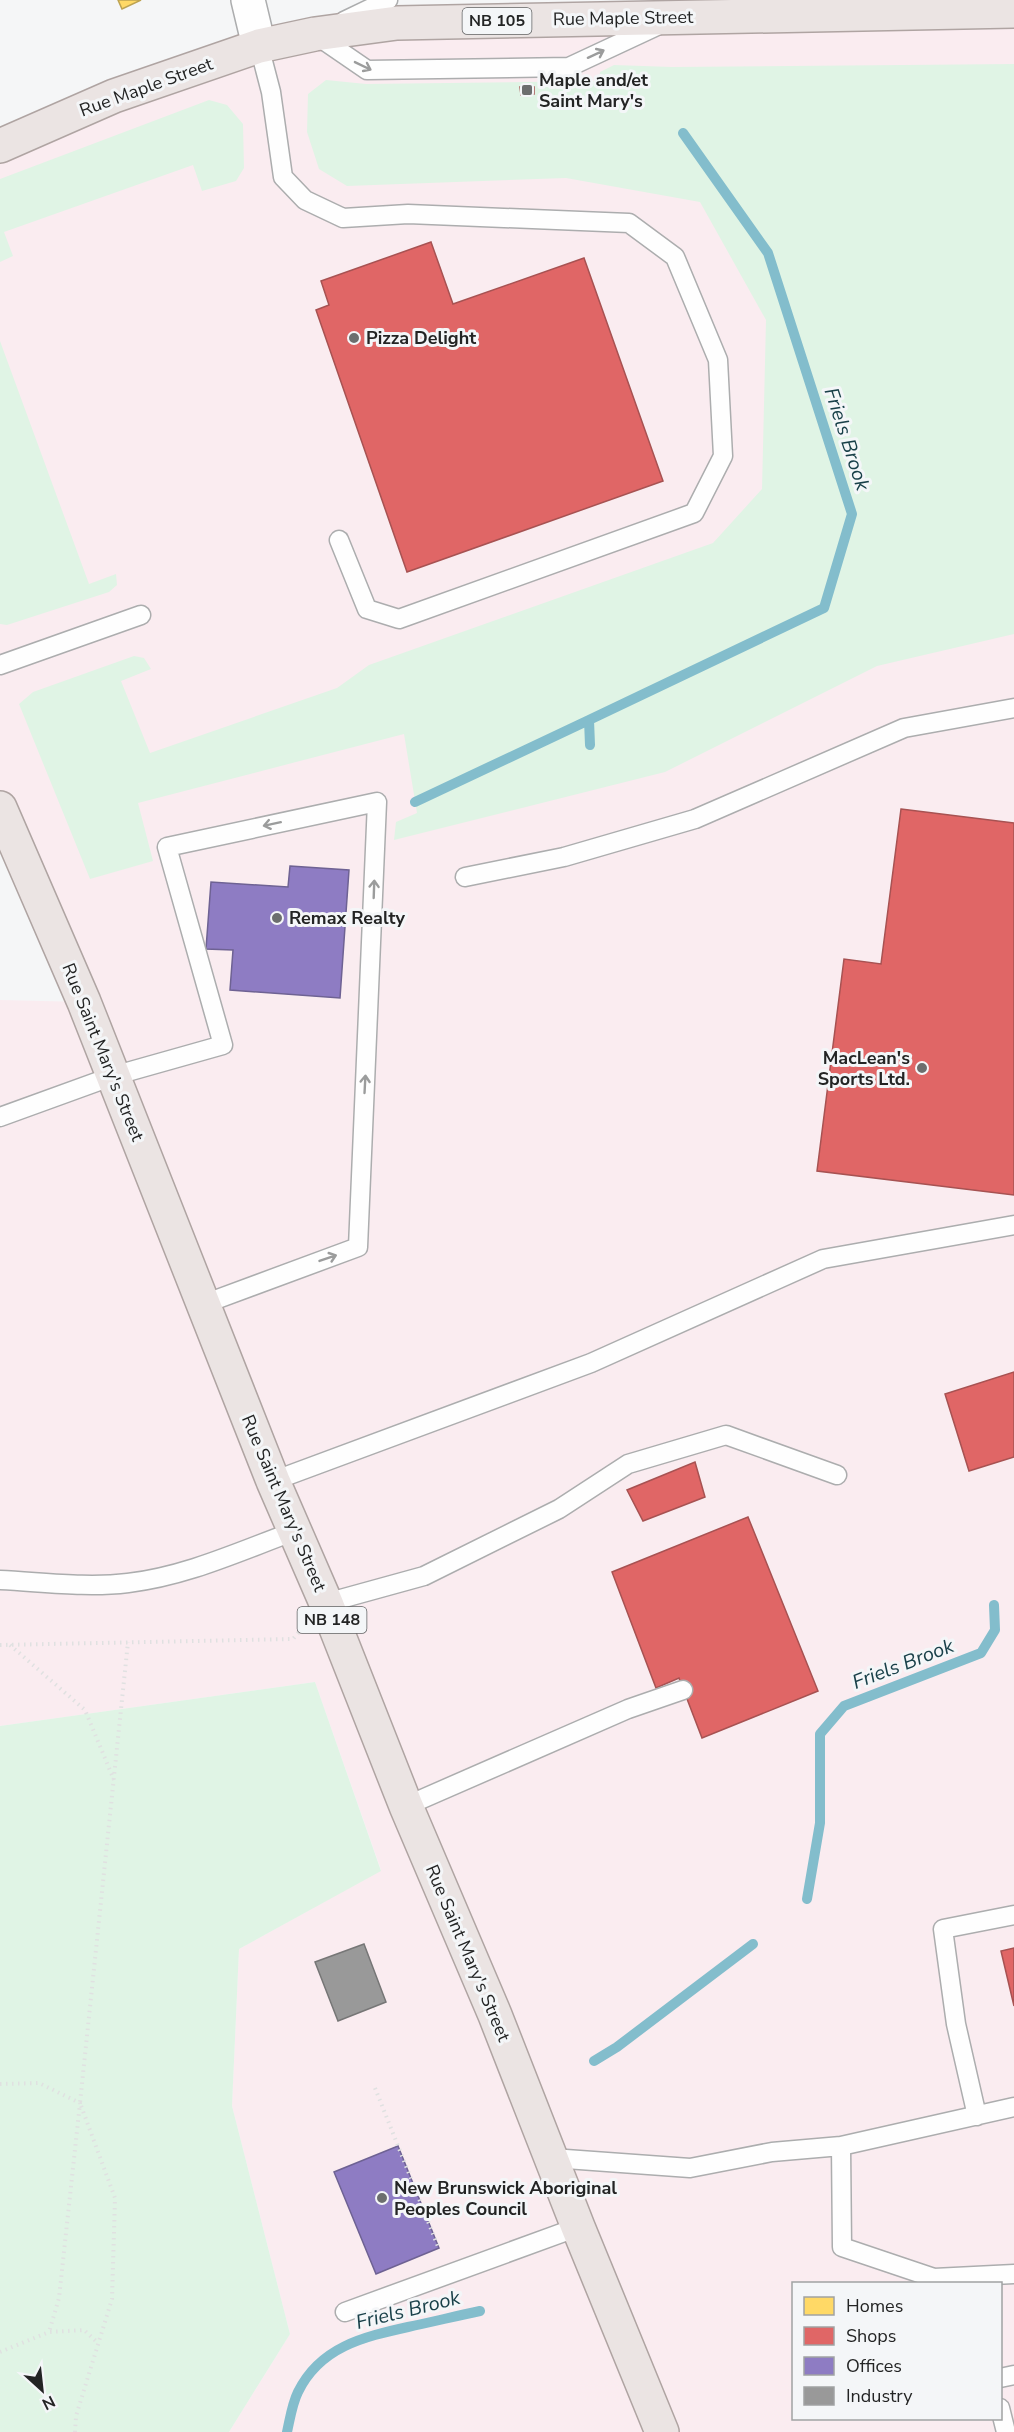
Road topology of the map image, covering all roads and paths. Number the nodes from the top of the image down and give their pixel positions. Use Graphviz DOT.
graph roads {
  1 [pos="248,0"];
  2 [pos="388,0"];
  3 [pos="662,9"];
  4 [pos="1014,10"];
  5 [pos="315,34"];
  6 [pos="260,46"];
  7 [pos="0,146"];
  8 [pos="339,540"];
  9 [pos="141,615"];
  10 [pos="0,665"];
  11 [pos="1014,708"];
  12 [pos="0,808"];
  13 [pos="465,877"];
  14 [pos="113,1077"];
  15 [pos="0,1117"];
  16 [pos="1014,1225"];
  17 [pos="204,1304"];
  18 [pos="837,1475"];
  19 [pos="273,1482"];
  20 [pos="295,1531"];
  21 [pos="0,1580"];
  22 [pos="326,1603"];
  23 [pos="128,1642"];
  24 [pos="0,1645"];
  25 [pos="10,1645"];
  26 [pos="683,1690"];
  27 [pos="114,1781"];
  28 [pos="406,1806"];
  29 [pos="1014,1914"];
  30 [pos="0,2084"];
  31 [pos="375,2088"];
  32 [pos="80,2103"];
  33 [pos="1014,2107"];
  34 [pos="977,2116"];
  35 [pos="841,2146"];
  36 [pos="552,2158"];
  37 [pos="578,2227"];
  38 [pos="449,2273"];
  39 [pos="1014,2274"];
  40 [pos="345,2312"];
  41 [pos="49,2332"];
  42 [pos="98,2343"];
  43 [pos="0,2352"];
  44 [pos="1002,2416"];
  45 [pos="75,2432"];
  46 [pos="662,2432"];
  47 [pos="1006,2432"];
  1 -- 6 [label="street"];
  2 -- 5 [label="lane"];
  3 -- 4 [label="main road, Rue Maple Street / NB 105"];
  3 -- 5 [label="main road, Rue Maple Street / NB 105"];
  5 -- 3 [label="lane, one-way"];
  5 -- 6 [label="main road, Rue Maple Street / NB 105"];
  6 -- 7 [label="main road, Rue Maple Street / NB 105"];
  6 -- 8 [label="lane"];
  9 -- 10 [label="lane"];
  11 -- 13 [label="lane"];
  12 -- 14 [label="main road, Rue Saint Mary's Street / NB 148"];
  14 -- 15 [label="lane"];
  14 -- 17 [label="main road, Rue Saint Mary's Street / NB 148"];
  17 -- 14 [label="lane, one-way"];
  16 -- 19 [label="lane"];
  17 -- 19 [label="main road, Rue Saint Mary's Street / NB 148"];
  18 -- 22 [label="lane"];
  19 -- 20 [label="main road, Rue Saint Mary's Street / NB 148"];
  20 -- 21 [label="lane"];
  20 -- 22 [label="main road, Rue Saint Mary's Street / NB 148"];
  22 -- 23 [label="path"];
  22 -- 28 [label="main road, Rue Saint Mary's Street / NB 148"];
  23 -- 25 [label="path"];
  23 -- 27 [label="path"];
  24 -- 25 [label="path"];
  25 -- 27 [label="path"];
  26 -- 28 [label="lane"];
  27 -- 32 [label="path"];
  28 -- 36 [label="main road, Rue Saint Mary's Street / NB 148"];
  29 -- 34 [label="lane"];
  30 -- 32 [label="path"];
  31 -- 38 [label="path"];
  32 -- 41 [label="path"];
  32 -- 42 [label="path"];
  33 -- 34 [label="lane"];
  34 -- 35 [label="lane"];
  35 -- 36 [label="lane"];
  35 -- 39 [label="lane"];
  36 -- 37 [label="main road, Rue Saint Mary's Street / NB 148"];
  37 -- 38 [label="lane"];
  37 -- 46 [label="main road, Rue Saint Mary's Street / NB 148"];
  38 -- 40 [label="lane"];
  41 -- 42 [label="path"];
  41 -- 43 [label="path"];
  42 -- 45 [label="path"];
  44 -- 47 [label="lane"];
}
